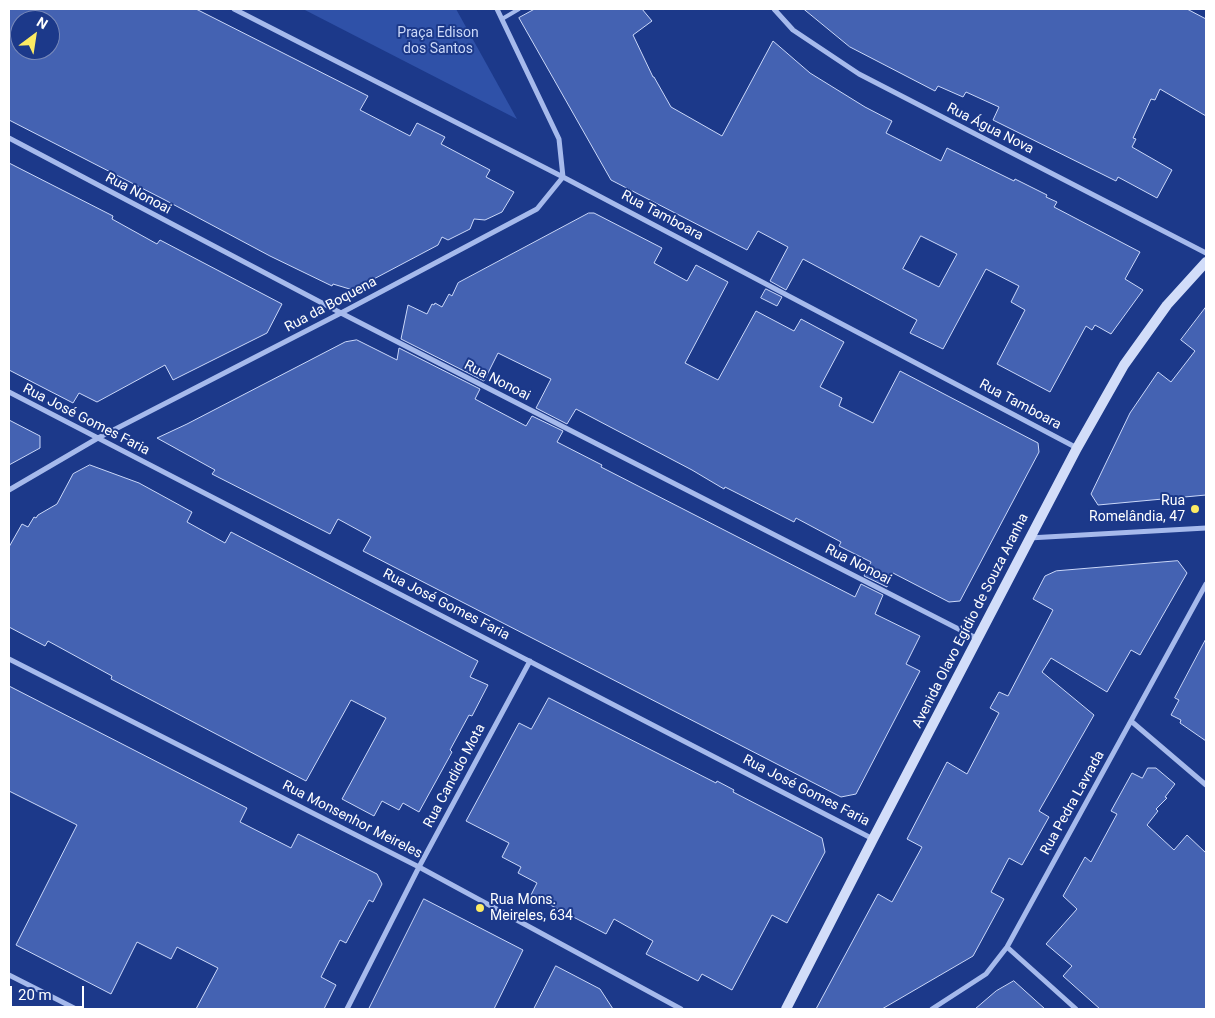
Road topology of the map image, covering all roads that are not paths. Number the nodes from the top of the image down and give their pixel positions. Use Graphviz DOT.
graph roads {
  1 [pos="234,9"];
  2 [pos="497,9"];
  3 [pos="519,9"];
  4 [pos="774,9"];
  5 [pos="502,19"];
  6 [pos="9,138"];
  7 [pos="563,177"];
  8 [pos="1206,253"];
  9 [pos="1206,262"];
  10 [pos="341,314"];
  11 [pos="9,392"];
  12 [pos="98,438"];
  13 [pos="1077,448"];
  14 [pos="9,490"];
  15 [pos="1206,528"];
  16 [pos="1029,538"];
  17 [pos="1206,584"];
  18 [pos="978,639"];
  19 [pos="9,659"];
  20 [pos="530,661"];
  21 [pos="1131,721"];
  22 [pos="1206,785"];
  23 [pos="873,839"];
  24 [pos="419,866"];
  25 [pos="1007,947"];
  26 [pos="9,975"];
  27 [pos="76,1009"];
  28 [pos="347,1009"];
  29 [pos="681,1009"];
  30 [pos="786,1009"];
  31 [pos="932,1009"];
  32 [pos="1076,1009"];
  1 -- 7 [label="street, Rua Tamboara"];
  2 -- 5 [label="street"];
  3 -- 5 [label="lane"];
  4 -- 8 [label="street, Rua Água Nova"];
  5 -- 7 [label="street"];
  6 -- 10 [label="street, Rua Nonoai"];
  7 -- 10 [label="street, Rua da Boquena"];
  7 -- 13 [label="street, Rua Tamboara"];
  9 -- 13 [label="main road, Avenida Olavo Egídio de Souza Aranha"];
  10 -- 12 [label="street, Rua da Boquena"];
  10 -- 18 [label="street, Rua Nonoai"];
  11 -- 12 [label="street, Rua José Gomes Faria"];
  12 -- 14 [label="street, Rua da Boquena"];
  12 -- 20 [label="street, Rua José Gomes Faria"];
  13 -- 16 [label="main road, Avenida Olavo Egídio de Souza Aranha"];
  15 -- 16 [label="street"];
  16 -- 18 [label="main road, Avenida Olavo Egídio de Souza Aranha"];
  17 -- 21 [label="street, Rua Pedra Lavrada"];
  18 -- 23 [label="main road, Avenida Olavo Egídio de Souza Aranha"];
  19 -- 24 [label="street, Rua Monsenhor Meireles"];
  20 -- 23 [label="street, Rua José Gomes Faria"];
  20 -- 24 [label="street, Rua Candido Mota"];
  21 -- 22 [label="street"];
  21 -- 25 [label="street, Rua Pedra Lavrada"];
  23 -- 30 [label="main road, Avenida Olavo Egídio de Souza Aranha"];
  24 -- 28 [label="street, Rua Candido Mota"];
  24 -- 29 [label="street, Rua Monsenhor Meireles"];
  25 -- 31 [label="street, Rua Pedra Lavrada"];
  25 -- 32 [label="street"];
  26 -- 27 [label="street"];
}
